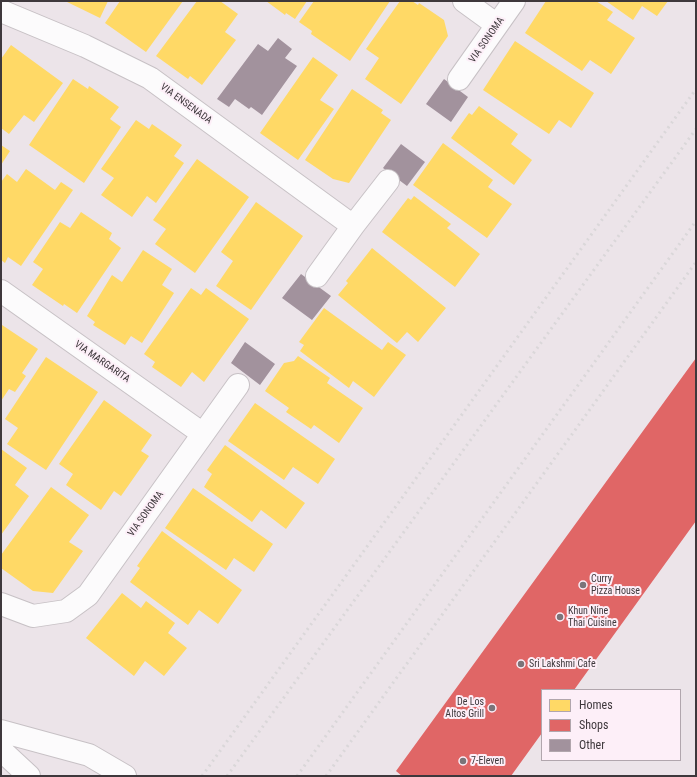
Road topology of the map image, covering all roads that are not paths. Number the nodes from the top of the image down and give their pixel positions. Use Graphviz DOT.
graph roads {
  1 [pos="464,1"];
  2 [pos="514,1"];
  3 [pos="1,11"];
  4 [pos="497,24"];
  5 [pos="459,79"];
  6 [pos="388,181"];
  7 [pos="353,226"];
  8 [pos="316,276"];
  9 [pos="1,291"];
  10 [pos="238,385"];
  11 [pos="203,434"];
  12 [pos="1,604"];
  13 [pos="1,731"];
  14 [pos="1,750"];
  15 [pos="29,776"];
  16 [pos="125,776"];
  1 -- 4 [label="street"];
  2 -- 4 [label="street, VIA SONOMA"];
  3 -- 7 [label="street, VIA ENSENADA"];
  4 -- 5 [label="street, VIA SONOMA"];
  6 -- 7 [label="street"];
  7 -- 8 [label="street"];
  9 -- 11 [label="street, VIA MARGARITA"];
  10 -- 11 [label="street, VIA SONOMA"];
  11 -- 12 [label="street, VIA SONOMA"];
  13 -- 16 [label="street"];
  14 -- 15 [label="street"];
}
